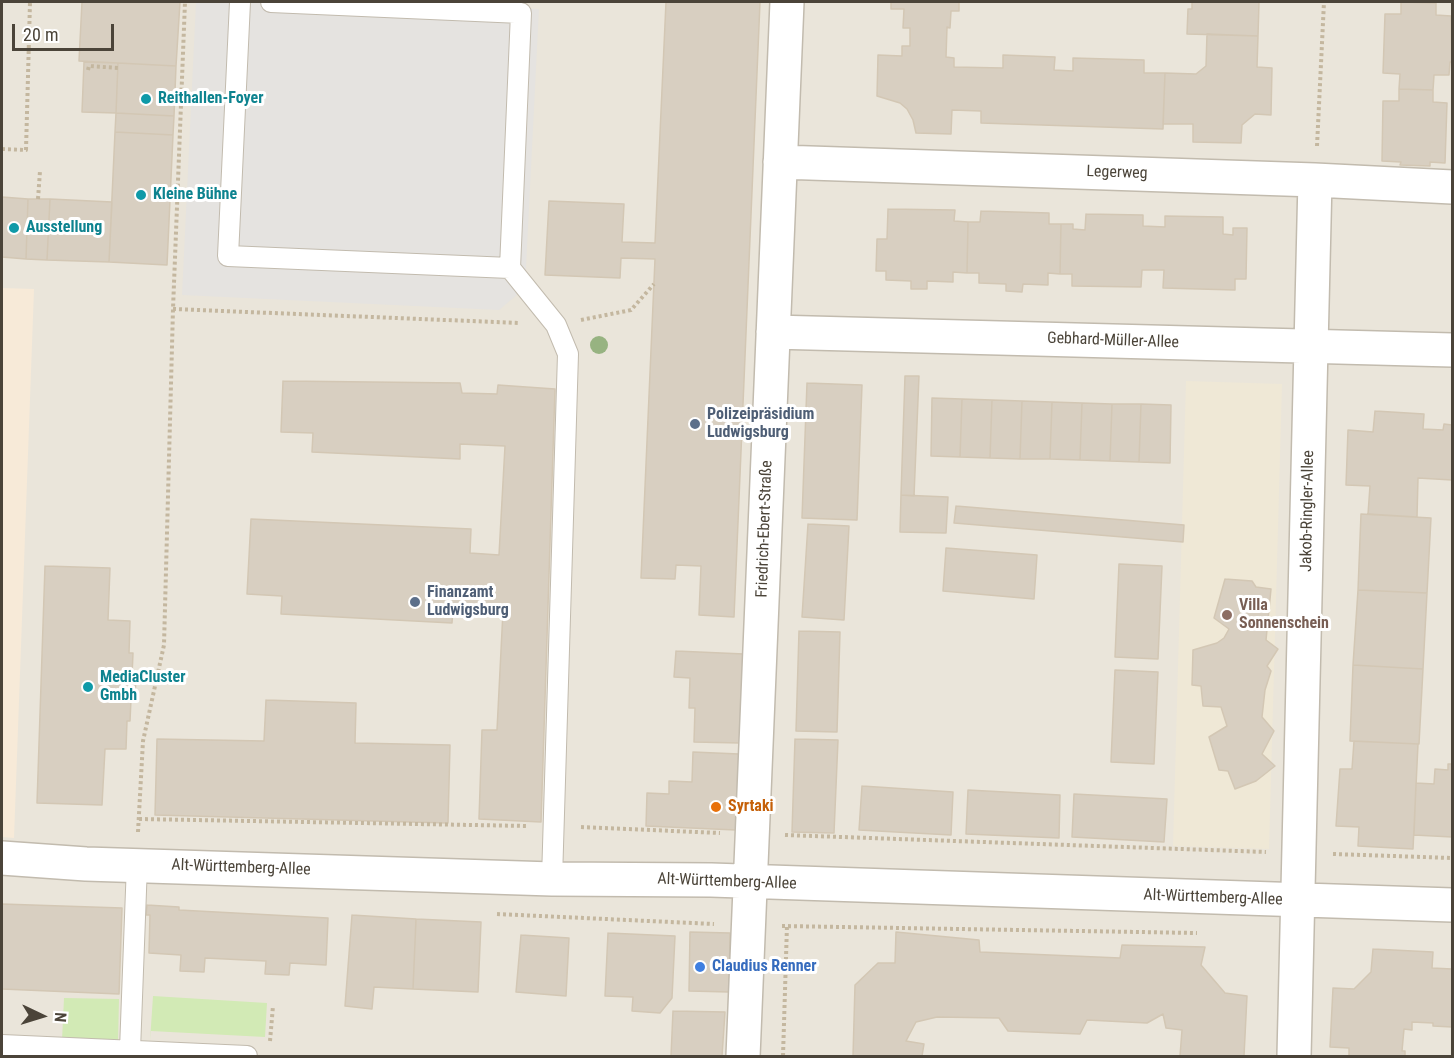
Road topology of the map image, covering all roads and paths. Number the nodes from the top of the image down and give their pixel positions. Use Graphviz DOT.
graph roads {
  1 [pos="30,2"];
  2 [pos="186,2"];
  3 [pos="240,2"];
  4 [pos="271,2"];
  5 [pos="788,2"];
  6 [pos="1324,2"];
  7 [pos="119,68"];
  8 [pos="88,70"];
  9 [pos="2,149"];
  10 [pos="780,162"];
  11 [pos="40,171"];
  12 [pos="1315,180"];
  13 [pos="1452,187"];
  14 [pos="38,199"];
  15 [pos="510,268"];
  16 [pos="654,284"];
  17 [pos="173,309"];
  18 [pos="556,325"];
  19 [pos="772,332"];
  20 [pos="1311,346"];
  21 [pos="1452,350"];
  22 [pos="139,819"];
  23 [pos="553,826"];
  24 [pos="752,834"];
  25 [pos="1299,853"];
  26 [pos="2,858"];
  27 [pos="1452,858"];
  28 [pos="137,864"];
  29 [pos="552,879"];
  30 [pos="750,882"];
  31 [pos="1298,901"];
  32 [pos="1452,905"];
  33 [pos="273,1006"];
  34 [pos="2,1045"];
  35 [pos="270,1046"];
  36 [pos="130,1050"];
  37 [pos="247,1056"];
  38 [pos="743,1056"];
  39 [pos="1294,1056"];
  1 -- 9 [label="path"];
  2 -- 17 [label="path"];
  3 -- 15 [label="lane"];
  4 -- 15 [label="lane"];
  5 -- 10 [label="street, Friedrich-Ebert-Straße"];
  6 -- 12 [label="path"];
  7 -- 8 [label="path"];
  10 -- 12 [label="street, Legerweg"];
  10 -- 19 [label="street, Friedrich-Ebert-Straße"];
  11 -- 14 [label="path"];
  12 -- 13 [label="street, Legerweg"];
  12 -- 20 [label="street, Jakob-Ringler-Allee"];
  15 -- 18 [label="lane"];
  16 -- 18 [label="path"];
  17 -- 18 [label="path"];
  17 -- 22 [label="path"];
  18 -- 23 [label="lane"];
  19 -- 20 [label="street, Gebhard-Müller-Allee"];
  19 -- 24 [label="street, Friedrich-Ebert-Straße"];
  20 -- 21 [label="street, Gebhard-Müller-Allee"];
  20 -- 25 [label="street, Jakob-Ringler-Allee"];
  22 -- 23 [label="path"];
  22 -- 28 [label="path"];
  23 -- 24 [label="path"];
  23 -- 29 [label="lane"];
  24 -- 25 [label="path"];
  24 -- 30 [label="street, Friedrich-Ebert-Straße"];
  25 -- 27 [label="path"];
  25 -- 31 [label="street, Jakob-Ringler-Allee"];
  26 -- 28 [label="street, Alt-Württemberg-Allee"];
  28 -- 29 [label="street, Alt-Württemberg-Allee"];
  28 -- 36 [label="lane"];
  29 -- 30 [label="street, Alt-Württemberg-Allee"];
  30 -- 31 [label="street, Alt-Württemberg-Allee"];
  30 -- 38 [label="street, Friedrich-Ebert-Straße"];
  31 -- 32 [label="street, Alt-Württemberg-Allee"];
  31 -- 39 [label="street, Jakob-Ringler-Allee"];
  33 -- 35 [label="path"];
  34 -- 36 [label="lane"];
  36 -- 37 [label="lane"];
}
